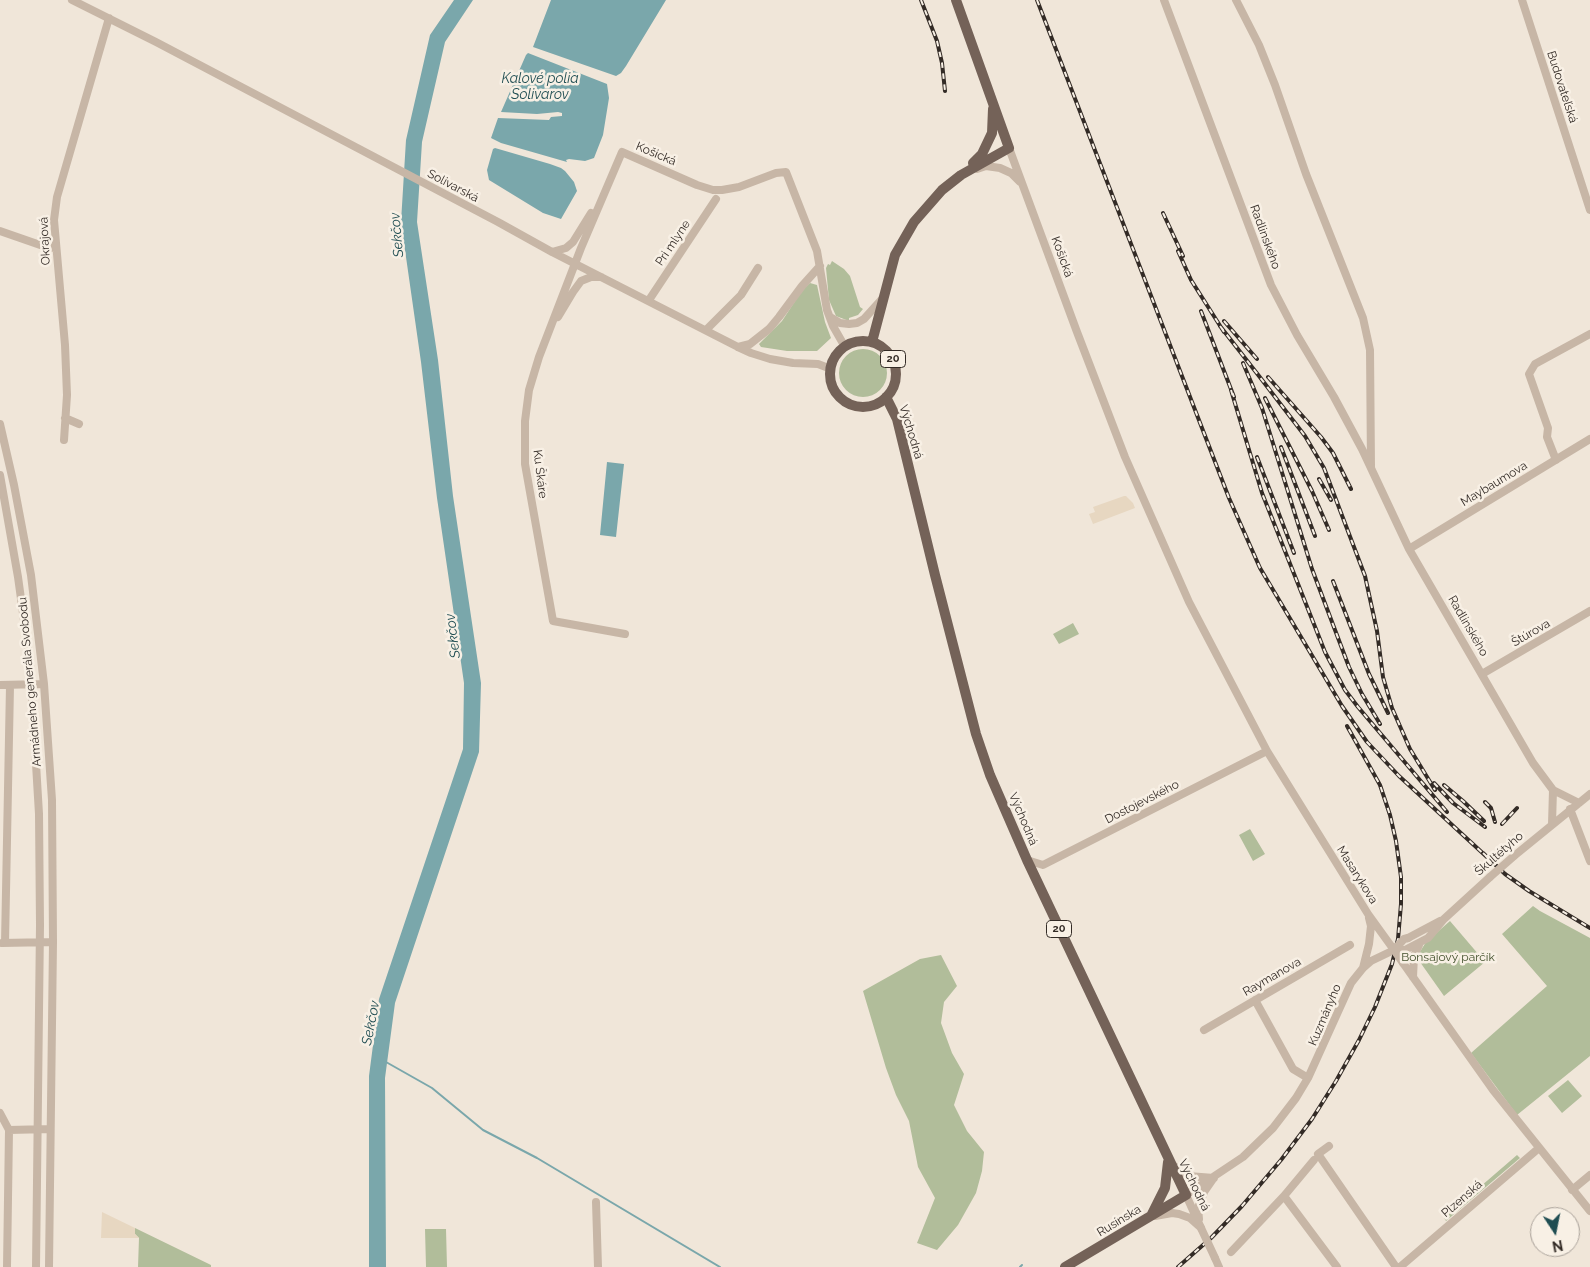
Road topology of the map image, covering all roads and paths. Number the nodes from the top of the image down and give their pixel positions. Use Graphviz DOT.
graph roads {
  1 [pos="72,0"];
  2 [pos="956,0"];
  3 [pos="1164,0"];
  4 [pos="1236,0"];
  5 [pos="1522,0"];
  6 [pos="109,18"];
  7 [pos="992,102"];
  8 [pos="1009,148"];
  9 [pos="962,175"];
  10 [pos="1023,185"];
  11 [pos="604,193"];
  12 [pos="716,199"];
  13 [pos="1590,210"];
  14 [pos="0,231"];
  15 [pos="55,248"];
  16 [pos="552,252"];
  17 [pos="576,263"];
  18 [pos="820,266"];
  19 [pos="758,268"];
  20 [pos="605,278"];
  21 [pos="883,298"];
  22 [pos="649,300"];
  23 [pos="829,316"];
  24 [pos="706,330"];
  25 [pos="1590,334"];
  26 [pos="872,342"];
  27 [pos="544,343"];
  28 [pos="845,346"];
  29 [pos="738,347"];
  30 [pos="831,369"];
  31 [pos="886,397"];
  32 [pos="65,418"];
  33 [pos="0,424"];
  34 [pos="79,424"];
  35 [pos="1590,439"];
  36 [pos="64,440"];
  37 [pos="1556,460"];
  38 [pos="1371,469"];
  39 [pos="0,475"];
  40 [pos="14,485"];
  41 [pos="2,494"];
  42 [pos="0,501"];
  43 [pos="8,515"];
  44 [pos="1152,521"];
  45 [pos="1409,549"];
  46 [pos="28,560"];
  47 [pos="1590,611"];
  48 [pos="625,634"];
  49 [pos="1482,674"];
  50 [pos="44,684"];
  51 [pos="0,685"];
  52 [pos="32,685"];
  53 [pos="10,686"];
  54 [pos="1267,751"];
  55 [pos="1554,790"];
  56 [pos="1590,794"];
  57 [pos="1579,802"];
  58 [pos="1570,809"];
  59 [pos="1552,824"];
  60 [pos="1026,860"];
  61 [pos="1590,861"];
  62 [pos="1043,866"];
  63 [pos="1037,882"];
  64 [pos="1368,914"];
  65 [pos="1444,919"];
  66 [pos="39,942"];
  67 [pos="53,942"];
  68 [pos="3,943"];
  69 [pos="1420,944"];
  70 [pos="1350,945"];
  71 [pos="1394,950"];
  72 [pos="1363,968"];
  73 [pos="1413,976"];
  74 [pos="1255,1000"];
  75 [pos="1204,1030"];
  76 [pos="1308,1078"];
  77 [pos="0,1113"];
  78 [pos="50,1128"];
  79 [pos="36,1129"];
  80 [pos="9,1130"];
  81 [pos="1330,1146"];
  82 [pos="1539,1148"];
  83 [pos="1316,1157"];
  84 [pos="1168,1161"];
  85 [pos="1590,1176"];
  86 [pos="1214,1178"];
  87 [pos="1572,1190"];
  88 [pos="1186,1195"];
  89 [pos="1284,1196"];
  90 [pos="596,1202"];
  91 [pos="1590,1211"];
  92 [pos="1150,1217"];
  93 [pos="1199,1224"];
  94 [pos="1231,1252"];
  95 [pos="7,1267"];
  96 [pos="36,1267"];
  97 [pos="49,1267"];
  98 [pos="598,1267"];
  99 [pos="1065,1267"];
  100 [pos="1219,1267"];
  101 [pos="1337,1267"];
  102 [pos="1398,1267"];
  1 -- 6 [label="street, Solivarská"];
  2 -- 7 [label="main road, Košická"];
  3 -- 38 [label="street, Radlinského"];
  4 -- 38 [label="street, Radlinského"];
  5 -- 13 [label="street, Budovateľská"];
  6 -- 15 [label="street, Okrajová"];
  6 -- 16 [label="street, Solivarská"];
  7 -- 8 [label="main road, Košická"];
  7 -- 9 [label="main road"];
  8 -- 9 [label="main road, 20"];
  8 -- 10 [label="street, Košická"];
  9 -- 10 [label="street"];
  9 -- 21 [label="main road, 20"];
  10 -- 44 [label="street, Košická"];
  11 -- 16 [label="street"];
  11 -- 17 [label="street, Košická"];
  11 -- 18 [label="street, Košická"];
  12 -- 22 [label="street, Pri mlyne"];
  14 -- 15 [label="street"];
  15 -- 32 [label="street, Okrajová"];
  16 -- 17 [label="street, Solivarská"];
  17 -- 20 [label="street, Solivarská"];
  17 -- 27 [label="street, Ku Škáre"];
  18 -- 23 [label="street"];
  18 -- 29 [label="street"];
  19 -- 24 [label="street"];
  20 -- 22 [label="street, Solivarská"];
  20 -- 27 [label="street"];
  21 -- 23 [label="street"];
  21 -- 26 [label="main road, 20"];
  22 -- 24 [label="street, Solivarská"];
  23 -- 28 [label="street"];
  24 -- 29 [label="street, Solivarská"];
  25 -- 37 [label="street"];
  26 -- 28 [label="main road, 20"];
  26 -- 31 [label="main road, 20"];
  27 -- 48 [label="street, Ku Škáre"];
  28 -- 30 [label="main road"];
  29 -- 30 [label="street, Solivarská"];
  30 -- 31 [label="main road"];
  31 -- 60 [label="main road, Východná / 20"];
  32 -- 34 [label="street"];
  32 -- 36 [label="street, Okrajová"];
  33 -- 40 [label="street, Armádneho generála Svobodu"];
  35 -- 37 [label="street, Maybaumova"];
  37 -- 45 [label="street, Maybaumova"];
  38 -- 45 [label="street, Radlinského"];
  39 -- 41 [label="street, Armádneho generála Svobodu"];
  40 -- 41 [label="street"];
  40 -- 46 [label="street, Armádneho generála Svobodu"];
  41 -- 43 [label="street, Armádneho generála Svobodu"];
  41 -- 46 [label="street"];
  42 -- 43 [label="street"];
  43 -- 52 [label="street, Armádneho generála Svobodu"];
  44 -- 54 [label="street, Masarykova"];
  45 -- 49 [label="street, Radlinského"];
  46 -- 50 [label="street, Armádneho generála Svobodu"];
  47 -- 49 [label="street, Štúrova"];
  49 -- 55 [label="street, Radlinského"];
  50 -- 52 [label="street"];
  50 -- 67 [label="street, Armádneho generála Svobodu"];
  51 -- 53 [label="street"];
  52 -- 53 [label="street"];
  52 -- 66 [label="street, Armádneho generála Svobodu"];
  53 -- 68 [label="street, Armádneho generála Svobodu"];
  54 -- 62 [label="street, Dostojevského"];
  54 -- 64 [label="street, Masarykova"];
  55 -- 57 [label="street, Radlinského"];
  55 -- 59 [label="street"];
  56 -- 57 [label="street, Škultétyho"];
  57 -- 58 [label="street, Škultétyho"];
  58 -- 59 [label="street, Škultétyho"];
  58 -- 61 [label="street"];
  59 -- 65 [label="street, Škultétyho, bridge"];
  60 -- 62 [label="street"];
  60 -- 63 [label="main road, Východná / 20"];
  62 -- 63 [label="street"];
  63 -- 84 [label="main road, Východná / 20"];
  64 -- 71 [label="street, Masarykova"];
  64 -- 72 [label="street"];
  65 -- 69 [label="street, Škultétyho"];
  65 -- 71 [label="street, Škultétyho, bridge"];
  66 -- 67 [label="street"];
  66 -- 68 [label="street"];
  66 -- 79 [label="street, Armádneho generála Svobodu"];
  67 -- 78 [label="street, Armádneho generála Svobodu"];
  69 -- 71 [label="street, Škultétyho, bridge"];
  69 -- 73 [label="street"];
  70 -- 74 [label="street, Raymanova"];
  71 -- 72 [label="street, Kuzmányho"];
  71 -- 73 [label="street, Masarykova, bridge"];
  72 -- 76 [label="street, Kuzmányho"];
  73 -- 82 [label="street, Masarykova"];
  74 -- 75 [label="street, Raymanova"];
  74 -- 76 [label="street"];
  76 -- 86 [label="street, Kuzmányho"];
  77 -- 80 [label="street"];
  78 -- 79 [label="street"];
  78 -- 97 [label="street, Armádneho generála Svobodu"];
  79 -- 80 [label="street"];
  79 -- 96 [label="street, Armádneho generála Svobodu"];
  80 -- 95 [label="street"];
  81 -- 83 [label="street"];
  82 -- 87 [label="street, Masarykova"];
  82 -- 102 [label="street, Plzenská"];
  83 -- 89 [label="street"];
  83 -- 102 [label="street, Plzenská"];
  84 -- 86 [label="street"];
  84 -- 88 [label="main road, Východná / 20"];
  84 -- 92 [label="main road"];
  85 -- 87 [label="street"];
  86 -- 88 [label="street, Kuzmányho"];
  86 -- 93 [label="street"];
  87 -- 91 [label="street, Masarykova"];
  88 -- 92 [label="main road, Rusínska"];
  88 -- 93 [label="street, Východná"];
  89 -- 94 [label="street"];
  89 -- 101 [label="street"];
  90 -- 98 [label="street"];
  92 -- 93 [label="street"];
  92 -- 99 [label="main road, Rusínska"];
  93 -- 100 [label="street, Východná, bridge"];
}
